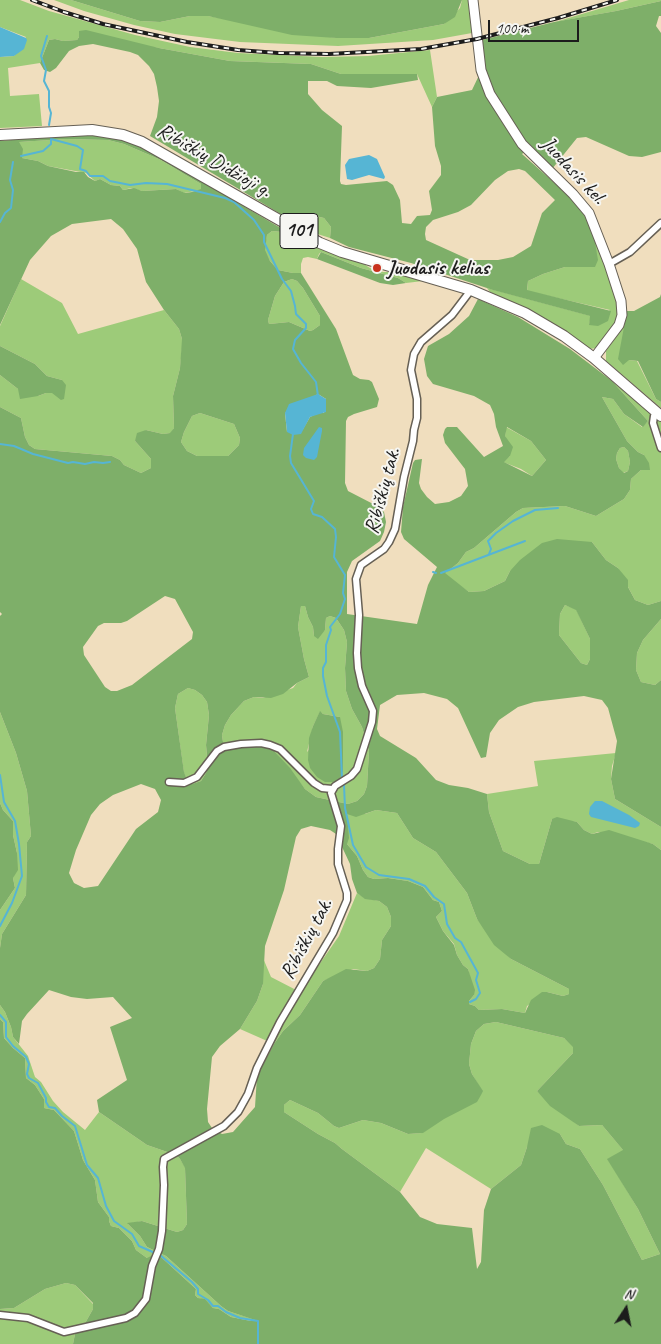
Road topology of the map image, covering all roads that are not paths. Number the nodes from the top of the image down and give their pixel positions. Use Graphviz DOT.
graph roads {
  1 [pos="473,0"];
  2 [pos="0,134"];
  3 [pos="661,223"];
  4 [pos="609,264"];
  5 [pos="471,290"];
  6 [pos="594,358"];
  7 [pos="659,414"];
  8 [pos="661,448"];
  9 [pos="169,782"];
  10 [pos="332,789"];
  11 [pos="0,1315"];
  1 -- 4 [label="street, Juodasis kel."];
  2 -- 5 [label="main road, Ribiškių Didžioji g. / 101"];
  3 -- 4 [label="street"];
  4 -- 6 [label="street, Juodasis kel."];
  5 -- 6 [label="main road, Ribiškių Didžioji g. / 101"];
  5 -- 10 [label="street, Ribiškių tak."];
  6 -- 7 [label="main road, Ribiškių Didžioji g. / 101"];
  7 -- 8 [label="street"];
  9 -- 10 [label="street"];
  10 -- 11 [label="street, Ribiškių tak."];
}
